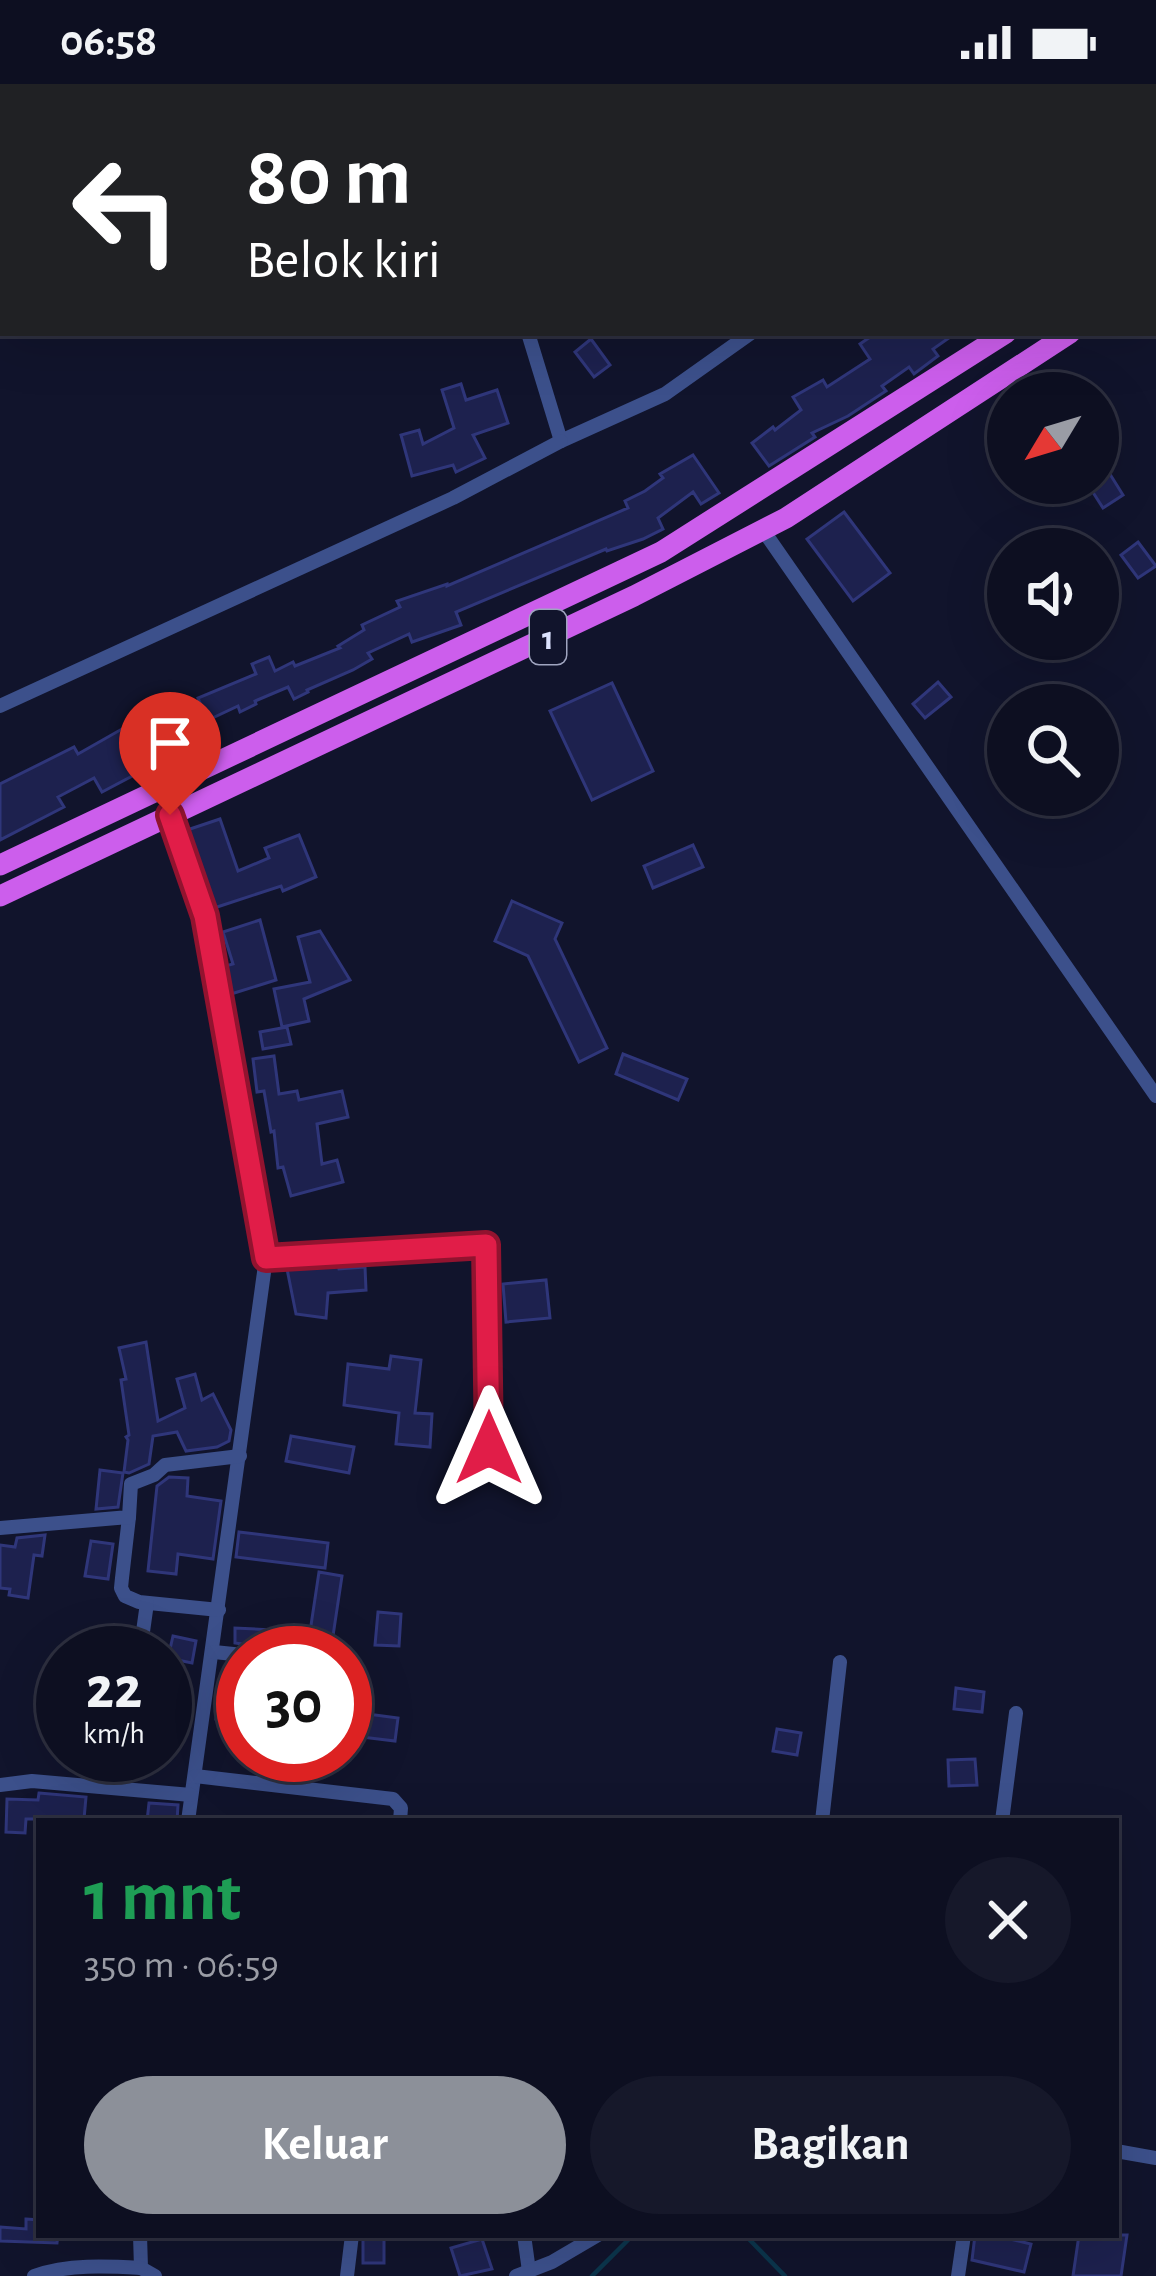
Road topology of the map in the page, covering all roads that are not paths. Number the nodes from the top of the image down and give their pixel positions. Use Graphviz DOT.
graph roads {
  1 [pos="529,336"];
  2 [pos="747,336"];
  3 [pos="995,336"];
  4 [pos="1065,336"];
  5 [pos="561,441"];
  6 [pos="764,530"];
  7 [pos="0,706"];
  8 [pos="170,815"];
  9 [pos="0,865"];
  10 [pos="0,896"];
  11 [pos="1156,1096"];
  12 [pos="266,1258"];
  13 [pos="489,1448"];
  14 [pos="240,1456"];
  15 [pos="129,1517"];
  16 [pos="0,1528"];
  17 [pos="147,1603"];
  18 [pos="219,1610"];
  19 [pos="144,1626"];
  20 [pos="214,1652"];
  21 [pos="840,1662"];
  22 [pos="1016,1713"];
  23 [pos="195,1776"];
  24 [pos="0,1785"];
  25 [pos="191,1795"];
  26 [pos="188,1818"];
  27 [pos="400,1818"];
  28 [pos="822,1818"];
  29 [pos="1002,1818"];
  30 [pos="1119,2152"];
  31 [pos="1156,2158"];
  32 [pos="141,2238"];
  33 [pos="352,2238"];
  34 [pos="524,2238"];
  35 [pos="593,2238"];
  36 [pos="964,2238"];
  37 [pos="148,2272"];
  38 [pos="523,2273"];
  39 [pos="34,2276"];
  40 [pos="347,2276"];
  41 [pos="958,2276"];
  1 -- 5 [label="street"];
  2 -- 5 [label="street"];
  3 -- 9 [label="highway, 1"];
  4 -- 6 [label="highway, 1"];
  5 -- 7 [label="street"];
  6 -- 8 [label="highway, 1"];
  6 -- 11 [label="street"];
  8 -- 10 [label="highway, 1"];
  8 -- 12 [label="street"];
  12 -- 13 [label="street"];
  12 -- 14 [label="street"];
  14 -- 15 [label="street"];
  14 -- 18 [label="street"];
  15 -- 16 [label="street"];
  15 -- 17 [label="street"];
  17 -- 18 [label="street"];
  17 -- 19 [label="street"];
  18 -- 20 [label="street"];
  20 -- 23 [label="street"];
  21 -- 28 [label="street"];
  22 -- 29 [label="street"];
  23 -- 25 [label="street"];
  23 -- 27 [label="street"];
  24 -- 25 [label="street"];
  25 -- 26 [label="street"];
  30 -- 31 [label="street"];
  32 -- 37 [label="street"];
  33 -- 40 [label="street"];
  34 -- 38 [label="street"];
  35 -- 38 [label="street"];
  36 -- 41 [label="street"];
  37 -- 39 [label="street"];
}
